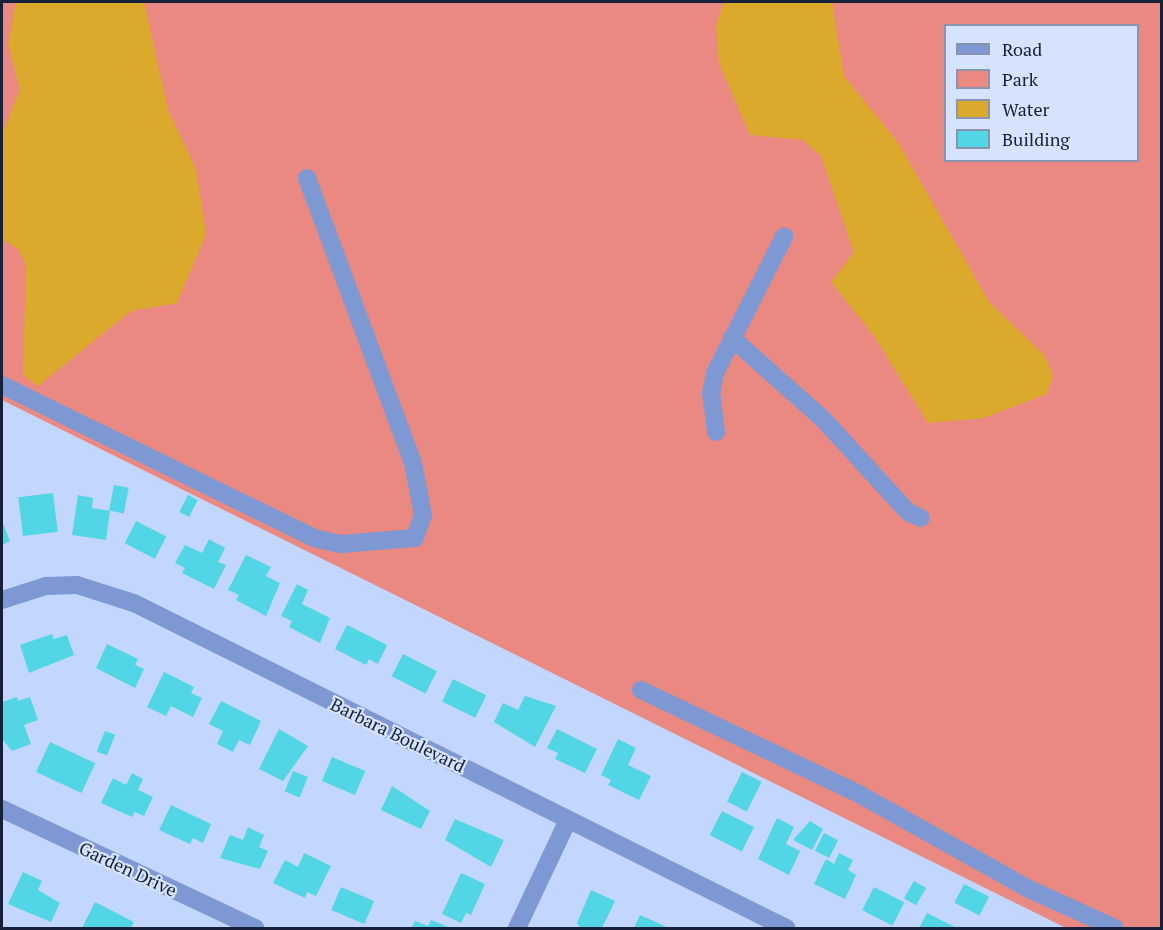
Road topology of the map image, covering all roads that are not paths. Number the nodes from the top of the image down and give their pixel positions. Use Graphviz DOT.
graph roads {
  1 [pos="307,178"];
  2 [pos="784,237"];
  3 [pos="732,338"];
  4 [pos="2,385"];
  5 [pos="716,432"];
  6 [pos="921,518"];
  7 [pos="2,600"];
  8 [pos="641,690"];
  9 [pos="2,809"];
  10 [pos="568,820"];
  11 [pos="255,928"];
  12 [pos="517,928"];
  13 [pos="786,928"];
  14 [pos="1115,928"];
  1 -- 4 [label="street"];
  2 -- 3 [label="street"];
  3 -- 5 [label="street"];
  3 -- 6 [label="street"];
  7 -- 10 [label="street, Barbara Boulevard"];
  8 -- 14 [label="street"];
  9 -- 11 [label="street, Garden Drive"];
  10 -- 12 [label="street"];
  10 -- 13 [label="street, Barbara Boulevard"];
}
